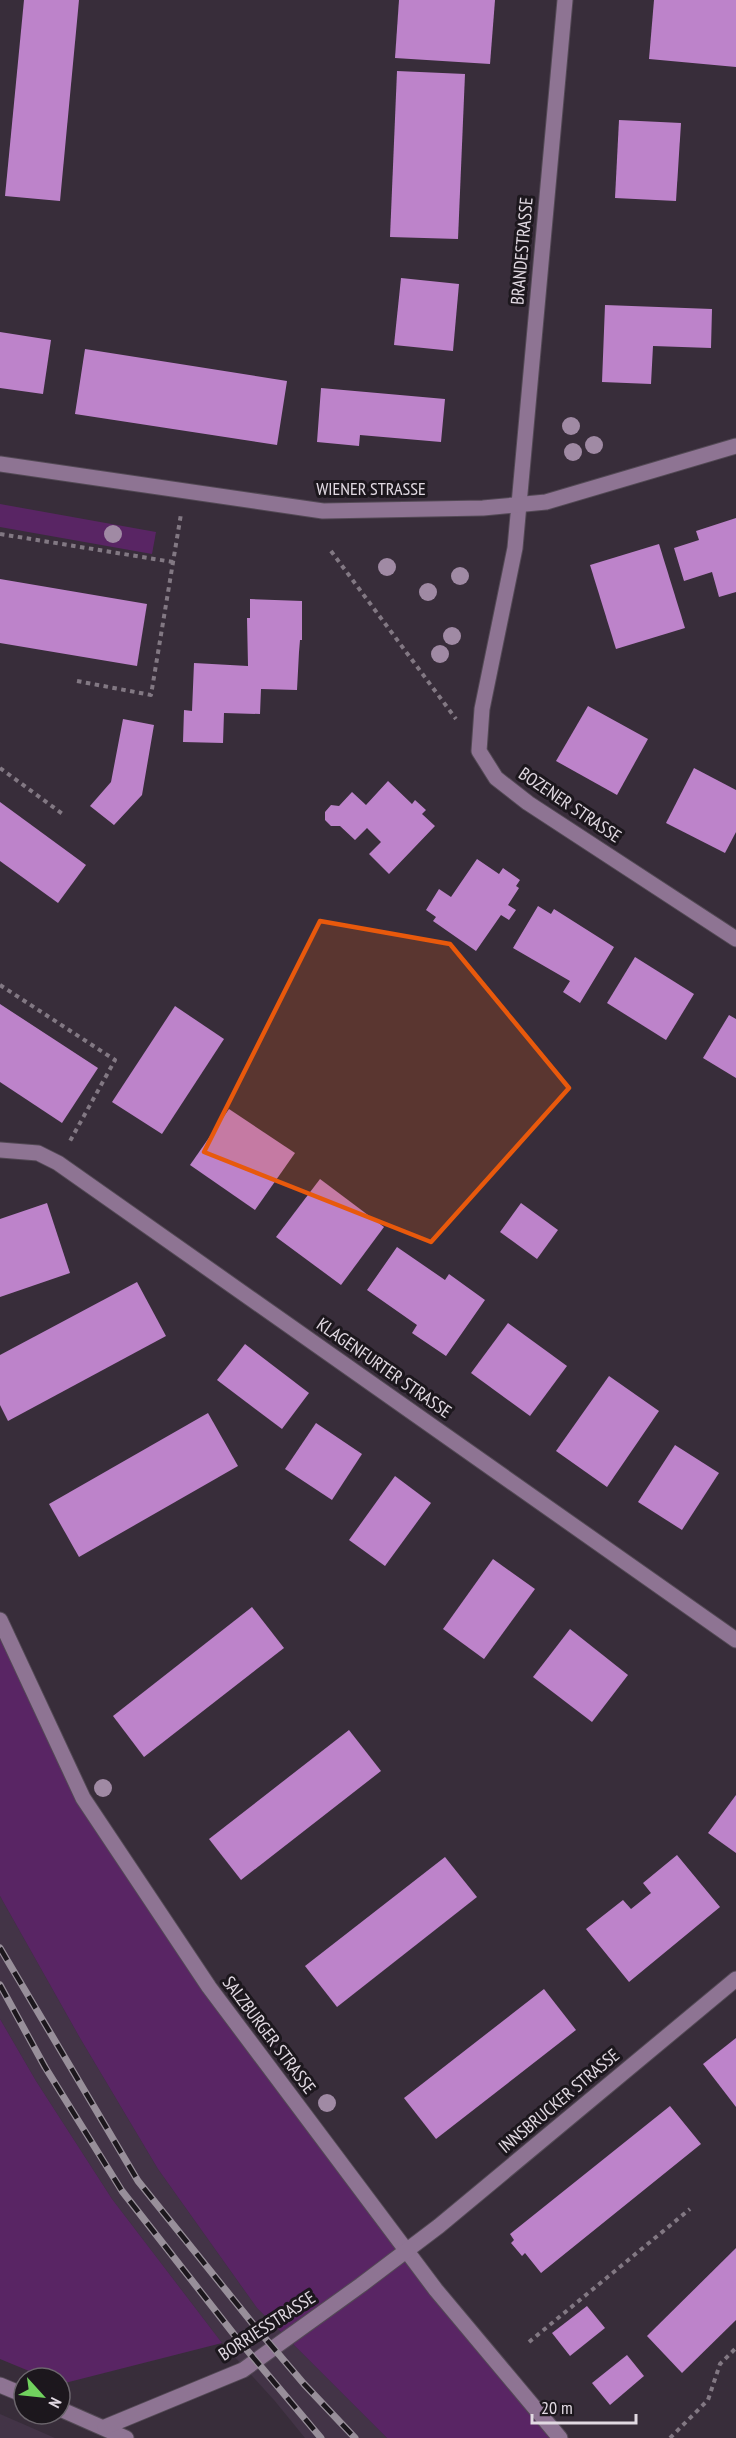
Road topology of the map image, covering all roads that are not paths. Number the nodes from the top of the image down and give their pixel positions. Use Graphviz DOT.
graph roads {
  1 [pos="565,0"];
  2 [pos="736,446"];
  3 [pos="0,464"];
  4 [pos="519,506"];
  5 [pos="736,939"];
  6 [pos="0,1150"];
  7 [pos="0,1620"];
  8 [pos="736,1640"];
  9 [pos="736,1979"];
  10 [pos="406,2251"];
  11 [pos="72,2414"];
  12 [pos="105,2427"];
  13 [pos="126,2438"];
  14 [pos="560,2438"];
  1 -- 4 [label="street, BRANDESTRASSE"];
  2 -- 4 [label="street, WIENER STRASSE"];
  3 -- 4 [label="street, WIENER STRASSE"];
  4 -- 5 [label="street, BOZENER STRASSE"];
  6 -- 8 [label="street, KLAGENFURTER STRASSE"];
  7 -- 10 [label="street, SALZBURGER STRASSE"];
  9 -- 10 [label="street, INNSBRUCKER STRASSE"];
  10 -- 12 [label="street, BORRIESSTRASSE"];
  10 -- 14 [label="street, SALZBURGER STRASSE"];
  11 -- 12 [label="street"];
  12 -- 13 [label="street"];
}
